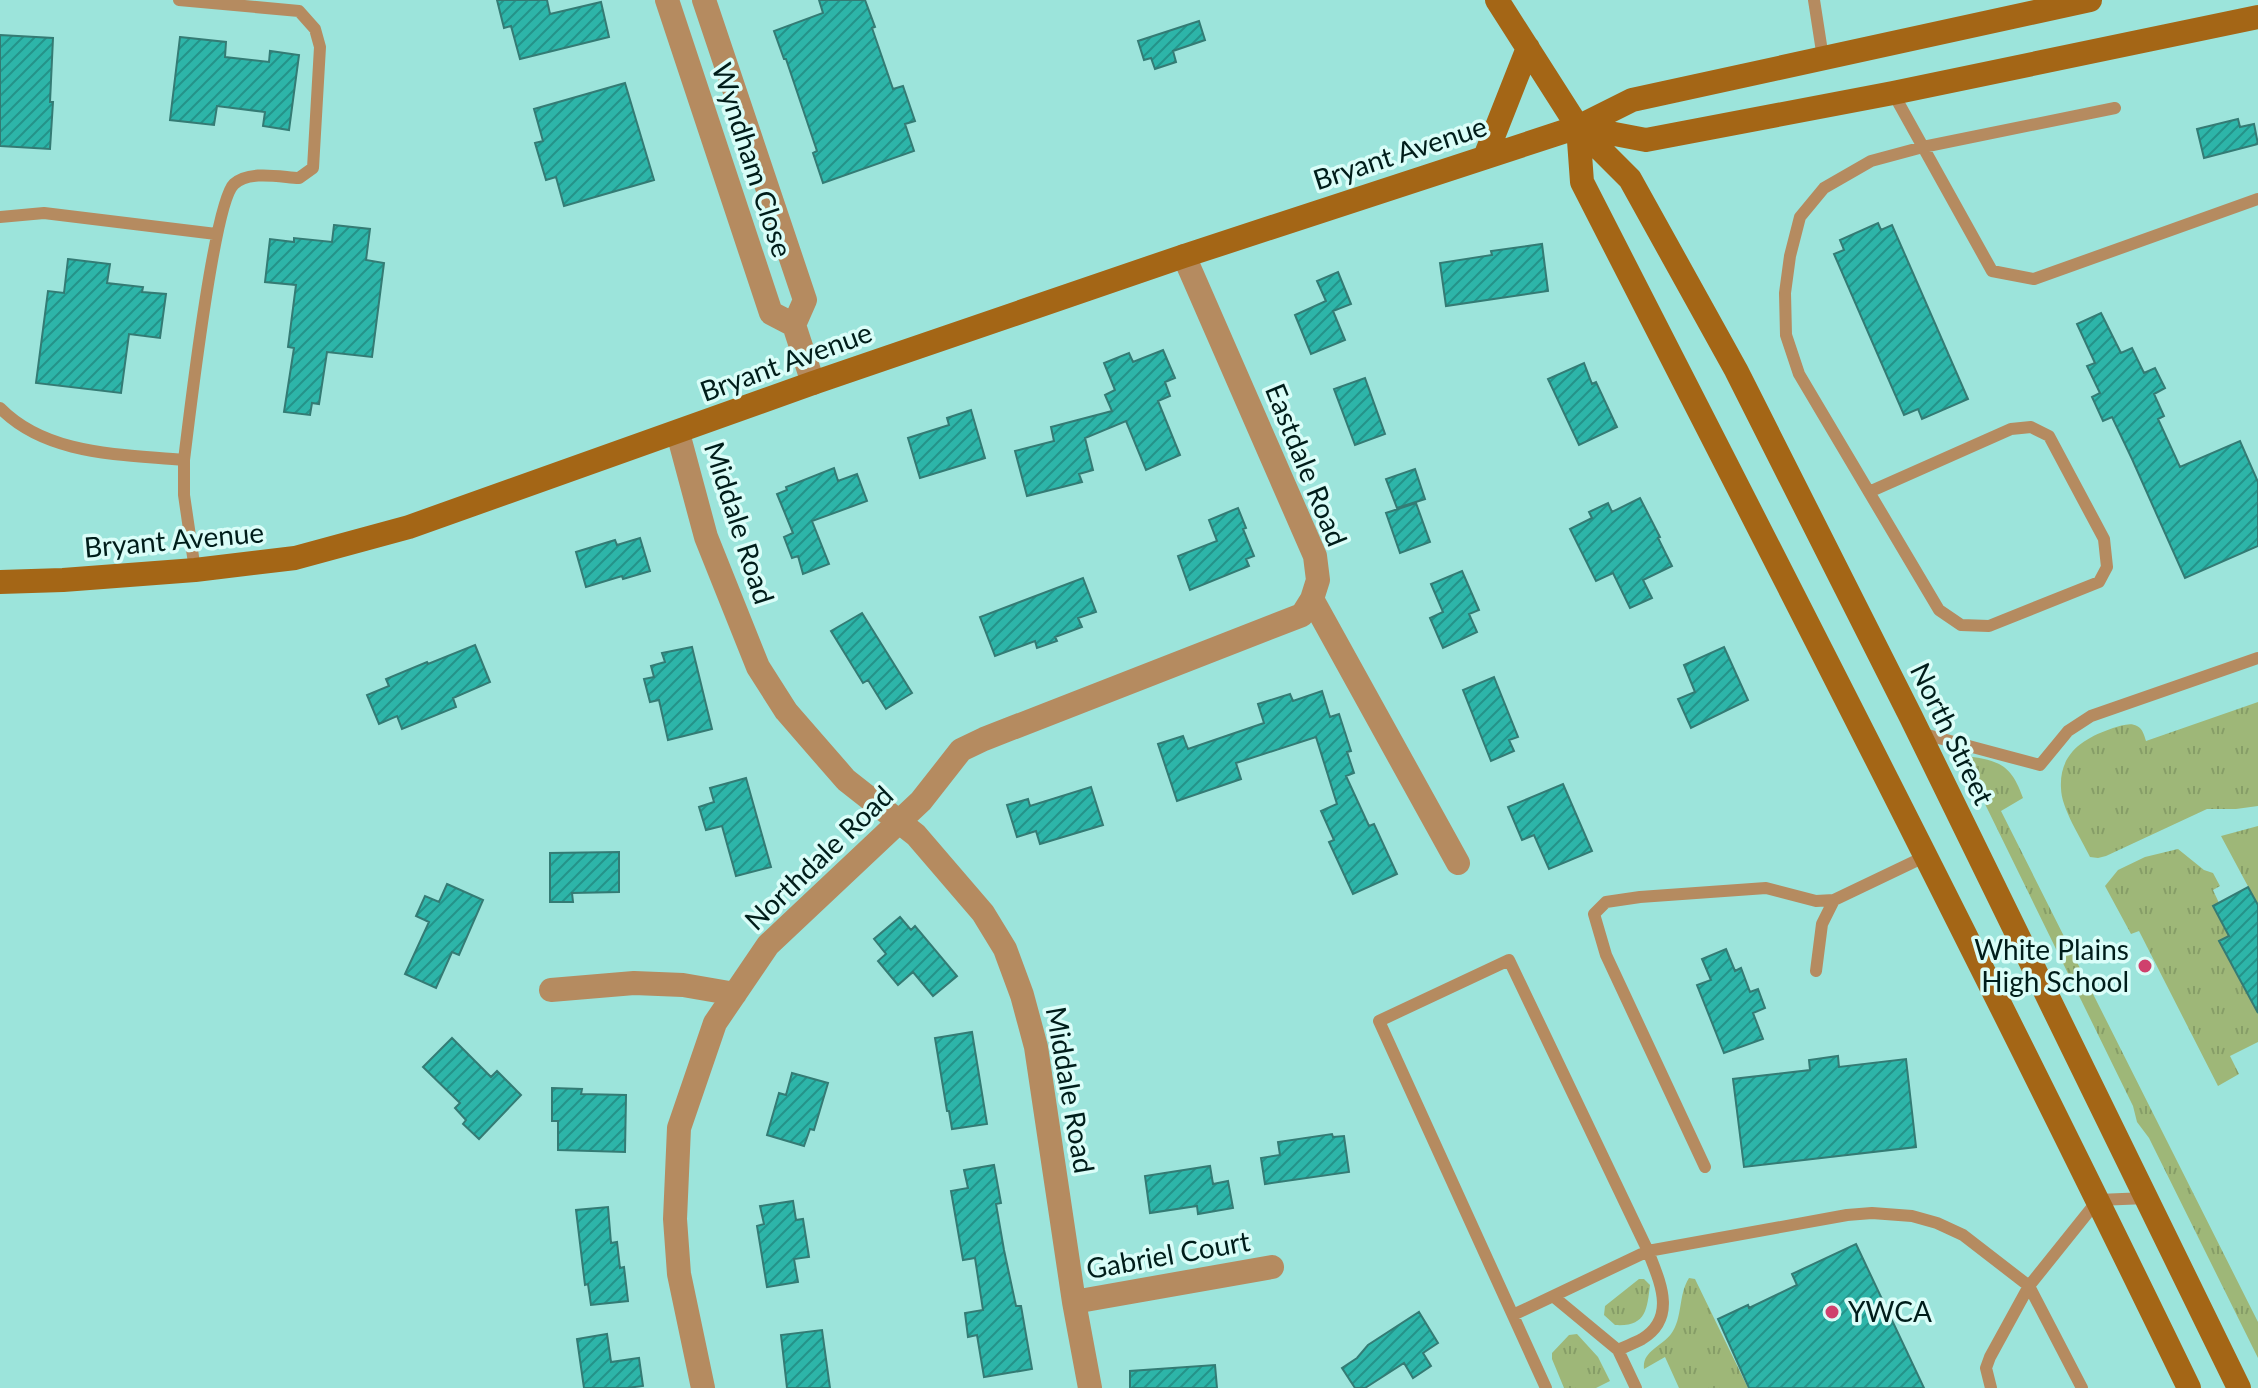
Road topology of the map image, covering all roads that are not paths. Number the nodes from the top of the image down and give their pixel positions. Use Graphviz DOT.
graph roads {
  1 [pos="179,0"];
  2 [pos="667,0"];
  3 [pos="704,0"];
  4 [pos="1497,0"];
  5 [pos="1814,0"];
  6 [pos="2090,0"];
  7 [pos="2258,17"];
  8 [pos="1528,48"];
  9 [pos="1823,58"];
  10 [pos="1893,93"];
  11 [pos="2115,108"];
  12 [pos="1578,127"];
  13 [pos="1923,147"];
  14 [pos="1485,157"];
  15 [pos="2258,199"];
  16 [pos="0,217"];
  17 [pos="216,234"];
  18 [pos="1184,256"];
  19 [pos="794,325"];
  20 [pos="813,383"];
  21 [pos="0,408"];
  22 [pos="678,433"];
  23 [pos="184,460"];
  24 [pos="1869,492"];
  25 [pos="195,570"];
  26 [pos="0,582"];
  27 [pos="1312,599"];
  28 [pos="2258,658"];
  29 [pos="1919,733"];
  30 [pos="899,822"];
  31 [pos="1924,857"];
  32 [pos="1458,863"];
  33 [pos="1834,900"];
  34 [pos="1816,971"];
  35 [pos="551,990"];
  36 [pos="735,994"];
  37 [pos="1705,1167"];
  38 [pos="2147,1198"];
  39 [pos="2098,1200"];
  40 [pos="1648,1251"];
  41 [pos="1272,1267"];
  42 [pos="2029,1286"];
  43 [pos="1554,1297"];
  44 [pos="1074,1302"];
  45 [pos="1513,1315"];
  46 [pos="1618,1350"];
  47 [pos="703,1388"];
  48 [pos="1090,1388"];
  49 [pos="1546,1388"];
  50 [pos="1636,1388"];
  51 [pos="1991,1388"];
  52 [pos="2082,1388"];
  53 [pos="2189,1388"];
  54 [pos="2239,1388"];
  1 -- 17 [label="lane"];
  2 -- 19 [label="street, Wyndham Close"];
  3 -- 19 [label="street, Wyndham Close"];
  4 -- 8 [label="main road, North Street"];
  5 -- 9 [label="lane"];
  6 -- 9 [label="main road, Bryant Avenue"];
  7 -- 10 [label="main road, Bryant Avenue"];
  8 -- 12 [label="main road, North Street"];
  8 -- 14 [label="main road"];
  9 -- 12 [label="main road, Bryant Avenue"];
  10 -- 12 [label="main road, Bryant Avenue"];
  10 -- 13 [label="lane"];
  11 -- 13 [label="lane"];
  12 -- 14 [label="main road, Bryant Avenue"];
  12 -- 29 [label="main road, North Street"];
  12 -- 31 [label="main road, North Street"];
  13 -- 15 [label="lane"];
  13 -- 24 [label="lane"];
  14 -- 18 [label="main road, Bryant Avenue"];
  16 -- 17 [label="lane"];
  17 -- 23 [label="lane"];
  18 -- 20 [label="main road, Bryant Avenue"];
  18 -- 27 [label="street, Eastdale Road"];
  19 -- 20 [label="street, Wyndham Close"];
  20 -- 22 [label="main road, Bryant Avenue"];
  21 -- 23 [label="lane"];
  22 -- 25 [label="main road, Bryant Avenue"];
  22 -- 30 [label="street, Middale Road"];
  23 -- 25 [label="lane"];
  24 -- 24 [label="lane"];
  25 -- 26 [label="main road, Bryant Avenue"];
  27 -- 30 [label="street, Northdale Road"];
  27 -- 32 [label="street"];
  28 -- 29 [label="lane"];
  29 -- 38 [label="main road, North Street"];
  30 -- 36 [label="street, Northdale Road"];
  30 -- 44 [label="street, Middale Road"];
  31 -- 33 [label="lane"];
  31 -- 39 [label="main road, North Street"];
  33 -- 34 [label="lane"];
  33 -- 37 [label="lane"];
  35 -- 36 [label="street"];
  36 -- 47 [label="street, Northdale Road"];
  38 -- 39 [label="lane"];
  38 -- 54 [label="main road, North Street"];
  39 -- 42 [label="lane"];
  39 -- 53 [label="main road, North Street"];
  40 -- 42 [label="lane"];
  40 -- 43 [label="lane"];
  40 -- 45 [label="lane"];
  40 -- 46 [label="lane"];
  41 -- 44 [label="street, Gabriel Court"];
  42 -- 51 [label="lane"];
  42 -- 52 [label="lane"];
  43 -- 45 [label="lane"];
  43 -- 46 [label="lane"];
  44 -- 48 [label="street, Middale Road"];
  45 -- 49 [label="lane"];
  46 -- 50 [label="lane"];
}
